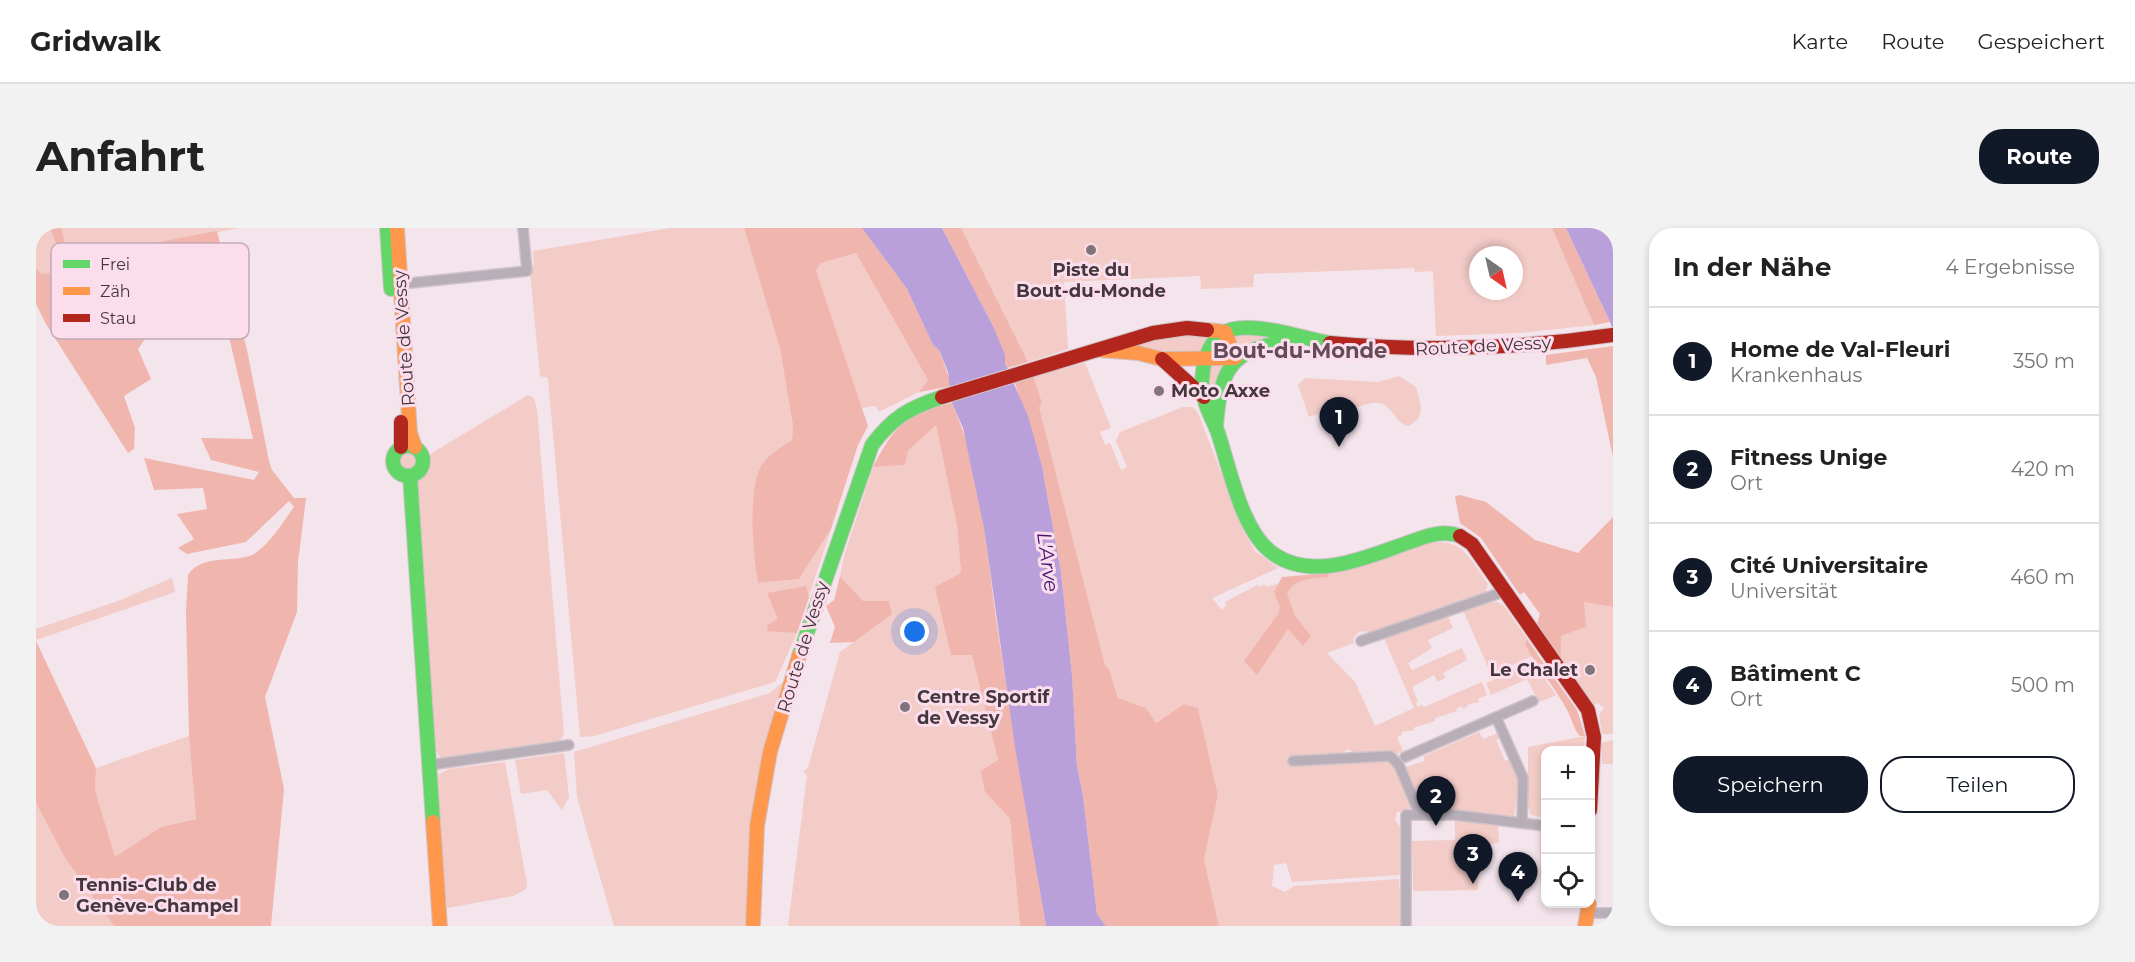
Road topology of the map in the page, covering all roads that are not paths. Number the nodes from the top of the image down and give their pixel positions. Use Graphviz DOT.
graph roads {
  1 [pos="387,228"];
  2 [pos="396,228"];
  3 [pos="523,228"];
  4 [pos="396,285"];
  5 [pos="1225,332"];
  6 [pos="1613,335"];
  7 [pos="1298,339"];
  8 [pos="1100,350"];
  9 [pos="1205,358"];
  10 [pos="1235,358"];
  11 [pos="1162,359"];
  12 [pos="1204,397"];
  13 [pos="1216,427"];
  14 [pos="408,447"];
  15 [pos="410,476"];
  16 [pos="1504,589"];
  17 [pos="1361,641"];
  18 [pos="1533,701"];
  19 [pos="1496,717"];
  20 [pos="570,745"];
  21 [pos="1405,757"];
  22 [pos="1293,761"];
  23 [pos="430,765"];
  24 [pos="1591,800"];
  25 [pos="1419,813"];
  26 [pos="1522,823"];
  27 [pos="1541,825"];
  28 [pos="1613,913"];
  29 [pos="1589,917"];
  30 [pos="440,926"];
  31 [pos="753,926"];
  32 [pos="1406,926"];
  1 -- 4 [label="street, Route de Vessy"];
  2 -- 4 [label="street, Route de Vessy"];
  3 -- 4 [label="street"];
  4 -- 14 [label="street, Route de Vessy"];
  5 -- 7 [label="street, Route de Vessy"];
  5 -- 8 [label="street, Route de Vessy"];
  5 -- 9 [label="street"];
  5 -- 10 [label="street"];
  6 -- 7 [label="street, Route de Vessy"];
  7 -- 10 [label="street, Route de Vessy"];
  8 -- 11 [label="street, Route de Vessy"];
  8 -- 31 [label="street, Route de Vessy"];
  9 -- 10 [label="street, Route de Vessy"];
  9 -- 11 [label="street, Route de Vessy"];
  9 -- 12 [label="street"];
  10 -- 13 [label="street"];
  11 -- 12 [label="street, Route de Vessy"];
  12 -- 13 [label="street"];
  13 -- 16 [label="street"];
  14 -- 15 [label="street"];
  14 -- 15 [label="street"];
  15 -- 23 [label="street"];
  16 -- 17 [label="street"];
  16 -- 24 [label="street"];
  18 -- 19 [label="street"];
  19 -- 21 [label="street"];
  19 -- 26 [label="street"];
  20 -- 23 [label="street"];
  22 -- 25 [label="street"];
  23 -- 30 [label="street"];
  25 -- 26 [label="street"];
  25 -- 32 [label="street"];
  26 -- 27 [label="street"];
  28 -- 29 [label="street"];
}
